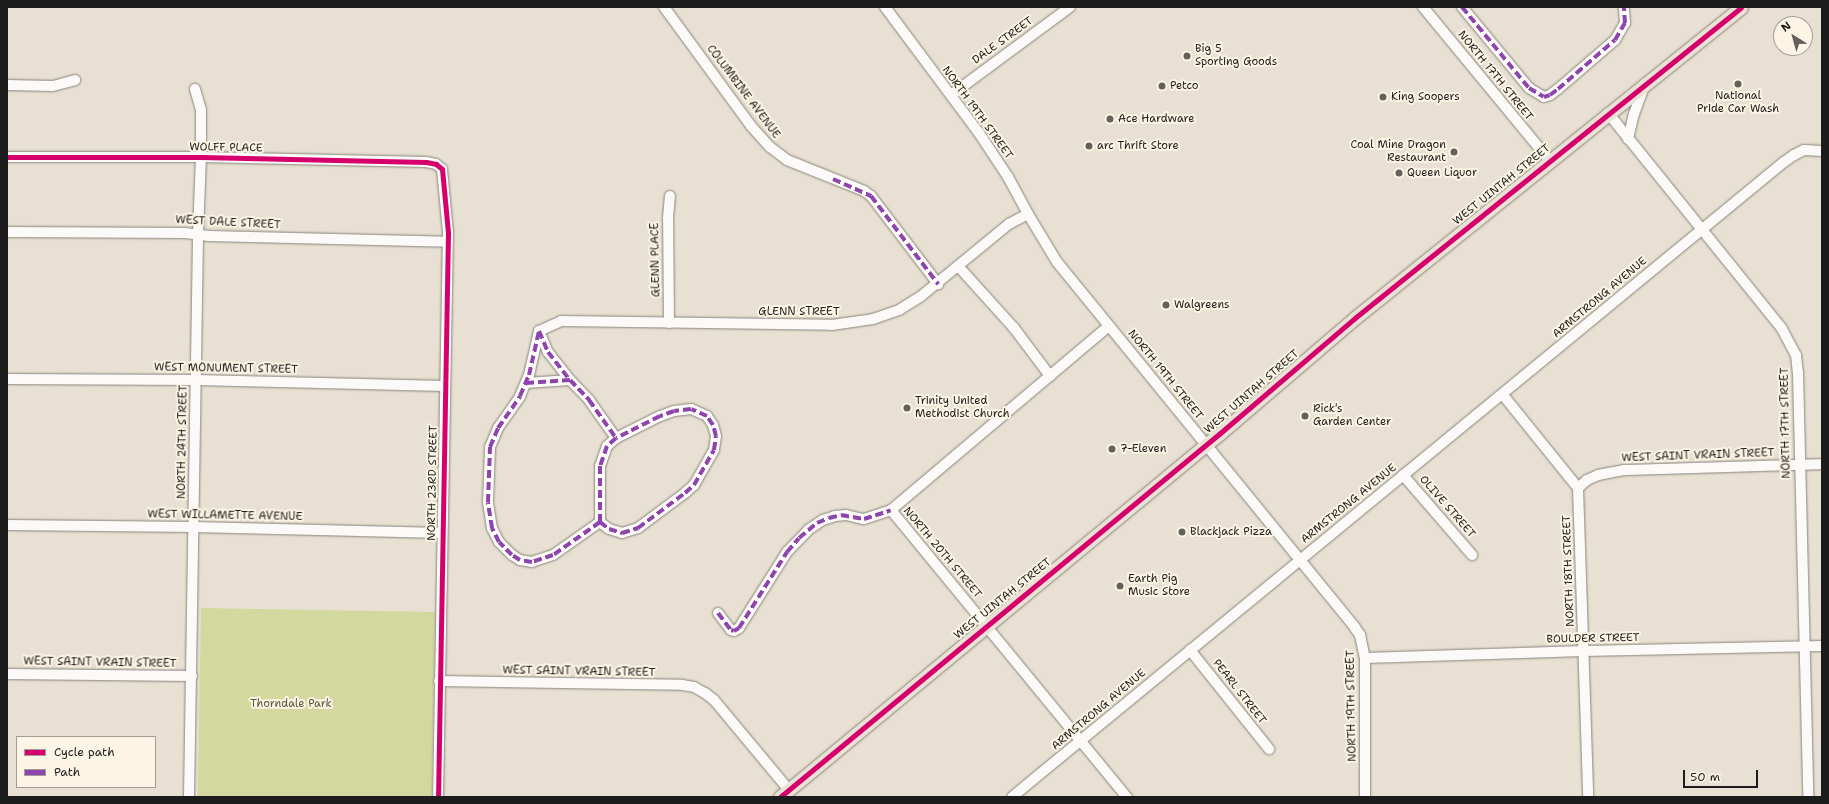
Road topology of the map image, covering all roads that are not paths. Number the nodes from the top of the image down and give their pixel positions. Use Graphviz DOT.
graph roads {
  1 [pos="664,7"];
  2 [pos="885,7"];
  3 [pos="1070,7"];
  4 [pos="1423,7"];
  5 [pos="1462,7"];
  6 [pos="1624,7"];
  7 [pos="1741,7"];
  8 [pos="75,80"];
  9 [pos="1645,84"];
  10 [pos="7,85"];
  11 [pos="195,89"];
  12 [pos="951,95"];
  13 [pos="1608,113"];
  14 [pos="1628,139"];
  15 [pos="1822,151"];
  16 [pos="7,157"];
  17 [pos="201,157"];
  18 [pos="1548,160"];
  19 [pos="442,169"];
  20 [pos="670,196"];
  21 [pos="1028,214"];
  22 [pos="1702,229"];
  23 [pos="7,232"];
  24 [pos="198,234"];
  25 [pos="448,242"];
  26 [pos="958,266"];
  27 [pos="938,284"];
  28 [pos="669,323"];
  29 [pos="1109,326"];
  30 [pos="539,331"];
  31 [pos="1050,376"];
  32 [pos="7,379"];
  33 [pos="196,380"];
  34 [pos="570,380"];
  35 [pos="526,383"];
  36 [pos="445,386"];
  37 [pos="1503,395"];
  38 [pos="616,438"];
  39 [pos="1207,444"];
  40 [pos="1822,464"];
  41 [pos="1800,465"];
  42 [pos="1403,475"];
  43 [pos="1578,488"];
  44 [pos="891,510"];
  45 [pos="600,522"];
  46 [pos="7,525"];
  47 [pos="194,527"];
  48 [pos="442,533"];
  49 [pos="1472,555"];
  50 [pos="1301,559"];
  51 [pos="718,613"];
  52 [pos="986,626"];
  53 [pos="1822,646"];
  54 [pos="1805,647"];
  55 [pos="1190,650"];
  56 [pos="1584,651"];
  57 [pos="1365,658"];
  58 [pos="7,674"];
  59 [pos="192,676"];
  60 [pos="439,681"];
  61 [pos="1081,741"];
  62 [pos="1269,749"];
  63 [pos="788,795"];
  64 [pos="189,797"];
  65 [pos="438,797"];
  66 [pos="1012,797"];
  67 [pos="1127,797"];
  68 [pos="1365,797"];
  69 [pos="1588,797"];
  70 [pos="1808,797"];
  1 -- 27 [label="street, COLUMBINE AVENUE"];
  2 -- 12 [label="street, NORTH 19TH STREET"];
  3 -- 12 [label="street, DALE STREET"];
  4 -- 18 [label="street, NORTH 17TH STREET"];
  5 -- 6 [label="street"];
  7 -- 9 [label="main road, WEST UINTAH STREET"];
  8 -- 10 [label="street"];
  9 -- 13 [label="main road, WEST UINTAH STREET"];
  9 -- 14 [label="street"];
  11 -- 17 [label="street, NORTH 24TH STREET"];
  12 -- 21 [label="street, NORTH 19TH STREET"];
  13 -- 14 [label="street, NORTH 17TH STREET"];
  13 -- 18 [label="main road, WEST UINTAH STREET"];
  14 -- 22 [label="street, NORTH 17TH STREET"];
  15 -- 22 [label="street, ARMSTRONG AVENUE"];
  16 -- 17 [label="street, WOLFF PLACE"];
  17 -- 19 [label="street, WOLFF PLACE"];
  17 -- 24 [label="street, NORTH 24TH STREET"];
  18 -- 39 [label="main road, WEST UINTAH STREET"];
  19 -- 25 [label="street, NORTH 23RD STREET"];
  20 -- 28 [label="street, GLENN PLACE"];
  21 -- 26 [label="street, GLENN STREET"];
  21 -- 29 [label="street, NORTH 19TH STREET"];
  22 -- 37 [label="street, ARMSTRONG AVENUE"];
  22 -- 41 [label="street, NORTH 17TH STREET"];
  23 -- 24 [label="street, WEST DALE STREET"];
  24 -- 25 [label="street, WEST DALE STREET"];
  24 -- 33 [label="street, NORTH 24TH STREET"];
  25 -- 36 [label="street, NORTH 23RD STREET"];
  26 -- 27 [label="street, GLENN STREET"];
  26 -- 31 [label="street"];
  27 -- 28 [label="street, GLENN STREET"];
  28 -- 30 [label="street, GLENN STREET"];
  29 -- 31 [label="street"];
  29 -- 39 [label="street, NORTH 19TH STREET"];
  30 -- 34 [label="street"];
  30 -- 35 [label="street"];
  31 -- 44 [label="street"];
  32 -- 33 [label="street, WEST MONUMENT STREET"];
  33 -- 36 [label="street, WEST MONUMENT STREET"];
  33 -- 47 [label="street, NORTH 24TH STREET"];
  34 -- 35 [label="street"];
  34 -- 38 [label="street"];
  35 -- 45 [label="street"];
  36 -- 48 [label="street, NORTH 23RD STREET"];
  37 -- 42 [label="street, ARMSTRONG AVENUE"];
  37 -- 43 [label="street"];
  38 -- 45 [label="street"];
  38 -- 45 [label="street"];
  39 -- 50 [label="street, NORTH 19TH STREET"];
  39 -- 52 [label="main road, WEST UINTAH STREET"];
  40 -- 41 [label="street, WEST SAINT VRAIN STREET"];
  41 -- 43 [label="street, WEST SAINT VRAIN STREET"];
  41 -- 54 [label="street, NORTH 17TH STREET"];
  42 -- 49 [label="street, OLIVE STREET"];
  42 -- 50 [label="street, ARMSTRONG AVENUE"];
  43 -- 56 [label="street, NORTH 18TH STREET"];
  44 -- 51 [label="street"];
  44 -- 52 [label="street, NORTH 20TH STREET"];
  46 -- 47 [label="street, WEST WILLAMETTE AVENUE"];
  47 -- 48 [label="street, WEST WILLAMETTE AVENUE"];
  47 -- 59 [label="street, NORTH 24TH STREET"];
  48 -- 60 [label="street, NORTH 23RD STREET"];
  50 -- 55 [label="street, ARMSTRONG AVENUE"];
  50 -- 57 [label="street, NORTH 19TH STREET"];
  52 -- 61 [label="street, NORTH 20TH STREET"];
  52 -- 63 [label="main road, WEST UINTAH STREET"];
  53 -- 54 [label="street, BOULDER STREET"];
  54 -- 56 [label="street, BOULDER STREET"];
  54 -- 70 [label="street, NORTH 17TH STREET"];
  55 -- 61 [label="street, ARMSTRONG AVENUE"];
  55 -- 62 [label="street, PEARL STREET"];
  56 -- 57 [label="street, BOULDER STREET"];
  56 -- 69 [label="street, NORTH 18TH STREET"];
  57 -- 68 [label="street, NORTH 19TH STREET"];
  58 -- 59 [label="street, WEST SAINT VRAIN STREET"];
  59 -- 64 [label="street, NORTH 24TH STREET"];
  60 -- 63 [label="street, WEST SAINT VRAIN STREET"];
  60 -- 65 [label="street, NORTH 23RD STREET"];
  61 -- 66 [label="street, ARMSTRONG AVENUE"];
  61 -- 67 [label="street, NORTH 20TH STREET"];
}
